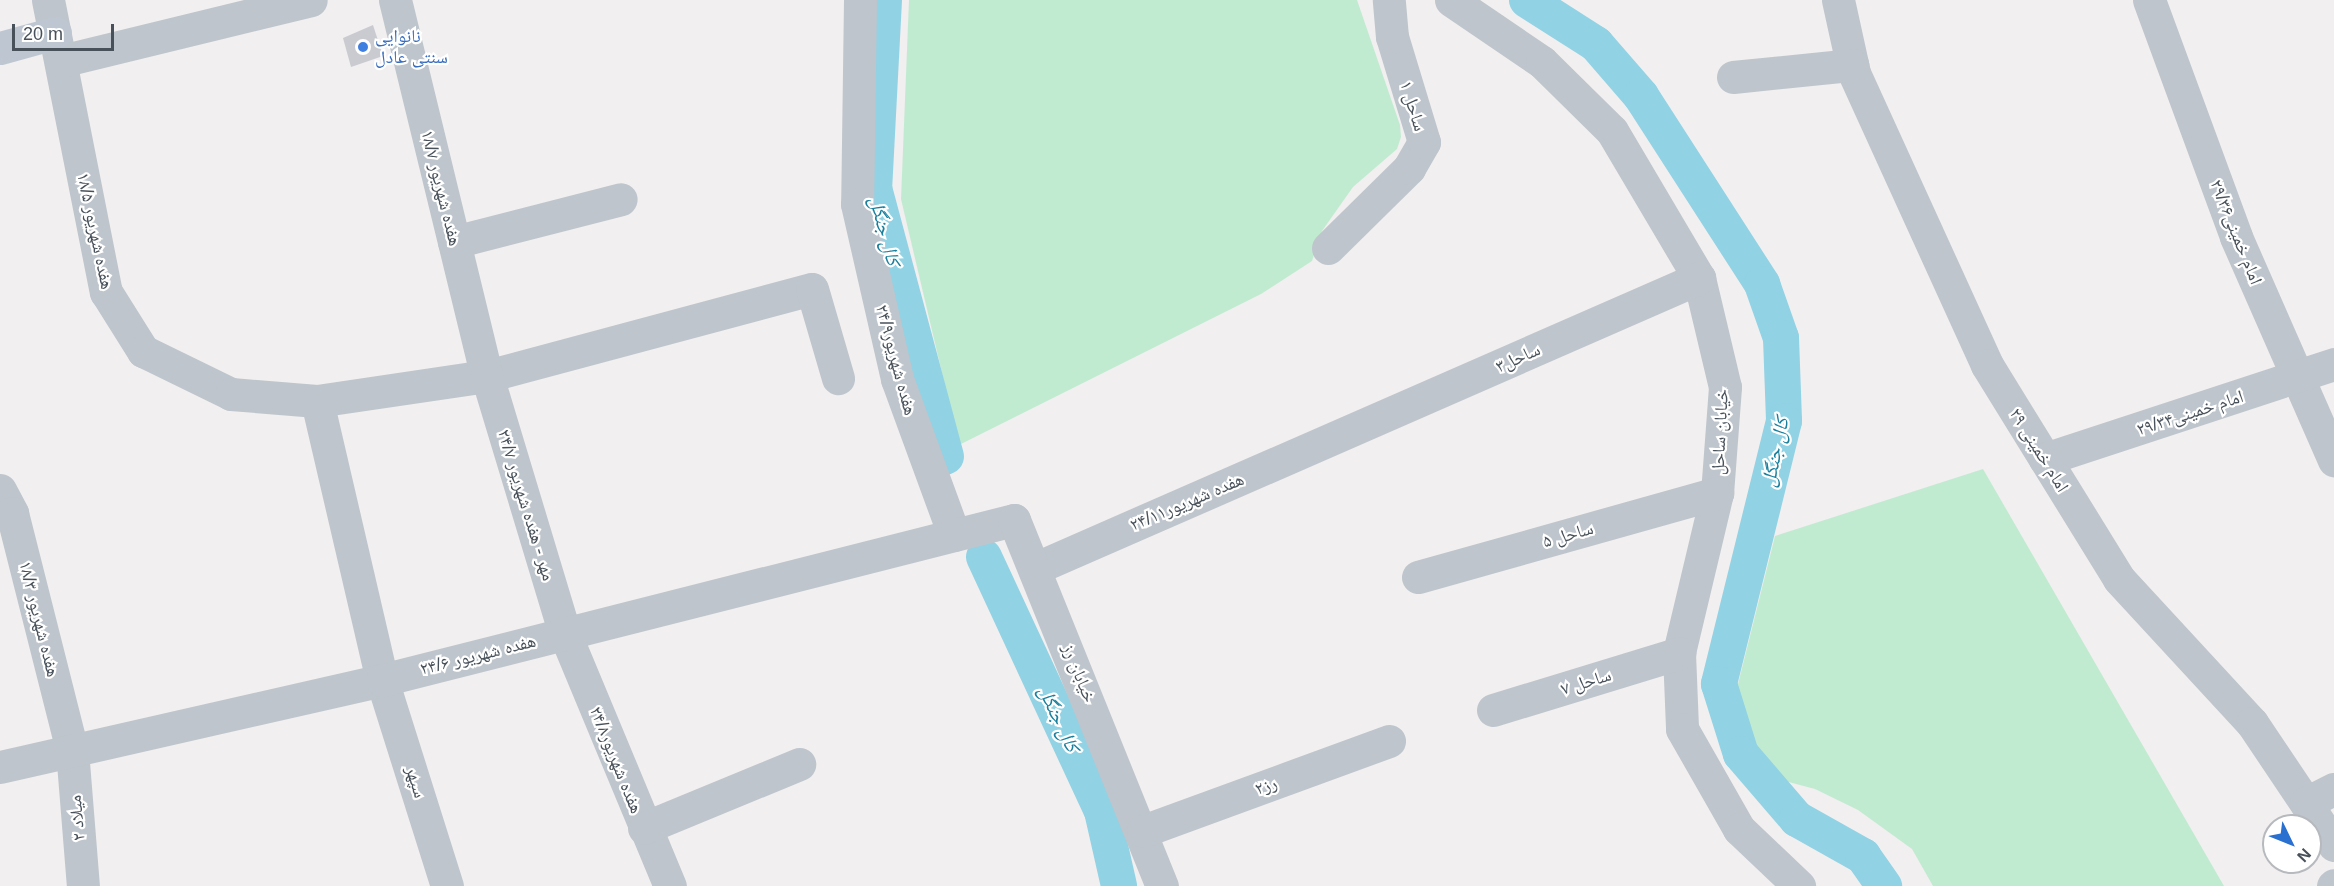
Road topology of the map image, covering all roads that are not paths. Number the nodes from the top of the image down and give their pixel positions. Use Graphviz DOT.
graph roads {
  1 [pos="48,0"];
  2 [pos="311,0"];
  3 [pos="395,0"];
  4 [pos="860,0"];
  5 [pos="1389,0"];
  6 [pos="1451,0"];
  7 [pos="1838,0"];
  8 [pos="2149,0"];
  9 [pos="58,47"];
  10 [pos="0,48"];
  11 [pos="1852,65"];
  12 [pos="1732,77"];
  13 [pos="621,199"];
  14 [pos="454,242"];
  15 [pos="1328,248"];
  16 [pos="1699,278"];
  17 [pos="2334,364"];
  18 [pos="487,376"];
  19 [pos="838,378"];
  20 [pos="2298,378"];
  21 [pos="318,401"];
  22 [pos="1338,437"];
  23 [pos="2045,459"];
  24 [pos="2334,460"];
  25 [pos="0,490"];
  26 [pos="1717,493"];
  27 [pos="954,536"];
  28 [pos="1036,568"];
  29 [pos="1419,577"];
  30 [pos="565,634"];
  31 [pos="1679,653"];
  32 [pos="382,680"];
  33 [pos="1492,710"];
  34 [pos="1389,741"];
  35 [pos="72,750"];
  36 [pos="799,764"];
  37 [pos="0,767"];
  38 [pos="2320,796"];
  39 [pos="644,828"];
  40 [pos="1143,831"];
  41 [pos="2334,845"];
  42 [pos="83,886"];
  43 [pos="447,886"];
  44 [pos="670,886"];
  45 [pos="1162,886"];
  46 [pos="1799,886"];
  1 -- 9 [label="street, هفده شهریور ۱۸/۵"];
  2 -- 9 [label="street"];
  3 -- 14 [label="street, هفده شهریور ۱۸/۷"];
  4 -- 27 [label="street, هفده شهریور۲۴/۹"];
  5 -- 15 [label="street, ساحل ۱"];
  6 -- 16 [label="street, خیابان ساحل"];
  7 -- 11 [label="street, امام خمینی ۲۹"];
  8 -- 20 [label="street, امام خمینی۲۹/۳۶"];
  9 -- 10 [label="main road"];
  9 -- 21 [label="street, هفده شهریور ۱۸/۵"];
  11 -- 12 [label="street"];
  11 -- 23 [label="street, امام خمینی ۲۹"];
  13 -- 14 [label="street"];
  14 -- 18 [label="street, هفده شهریور ۱۸/۷"];
  16 -- 22 [label="street, ساحل۳"];
  16 -- 26 [label="street, خیابان ساحل"];
  17 -- 20 [label="street, امام خمینی۲۹/۳۴"];
  18 -- 19 [label="street, هفده شهریور ۱۸/۵"];
  18 -- 21 [label="street, هفده شهریور ۱۸/۵"];
  18 -- 30 [label="street, مهر - هفده شهریور ۲۴/۷"];
  20 -- 23 [label="street, امام خمینی۲۹/۳۴"];
  20 -- 24 [label="street, امام خمینی۲۹/۳۶"];
  21 -- 32 [label="street, سپهر"];
  22 -- 28 [label="street, هفده شهریور۲۴/۱۱"];
  23 -- 38 [label="street, امام خمینی ۲۹"];
  25 -- 35 [label="street, هفده شهریور ۱۸/۳"];
  26 -- 29 [label="street, ساحل ۵"];
  26 -- 31 [label="street, خیابان ساحل"];
  27 -- 28 [label="street, خیابان رز"];
  27 -- 30 [label="street, هفده شهریور ۲۴/۶"];
  28 -- 40 [label="street, خیابان رز"];
  30 -- 32 [label="street, هفده شهریور ۲۴/۶"];
  30 -- 39 [label="street, هفده شهریور۲۴/۸"];
  31 -- 33 [label="street, ساحل ۷"];
  31 -- 46 [label="street, خیابان ساحل"];
  32 -- 35 [label="street, هفده شهریور ۲۴/۶"];
  32 -- 43 [label="street, سپهر"];
  34 -- 40 [label="street, رز۲"];
  35 -- 37 [label="street, هفده شهریور ۲۴/۶"];
  35 -- 42 [label="street, میلاد ۲"];
  36 -- 39 [label="street"];
  38 -- 41 [label="street, امام خمینی ۲۹"];
  39 -- 44 [label="street, هفده شهریور۲۴/۸"];
  40 -- 45 [label="street, خیابان رز"];
}
